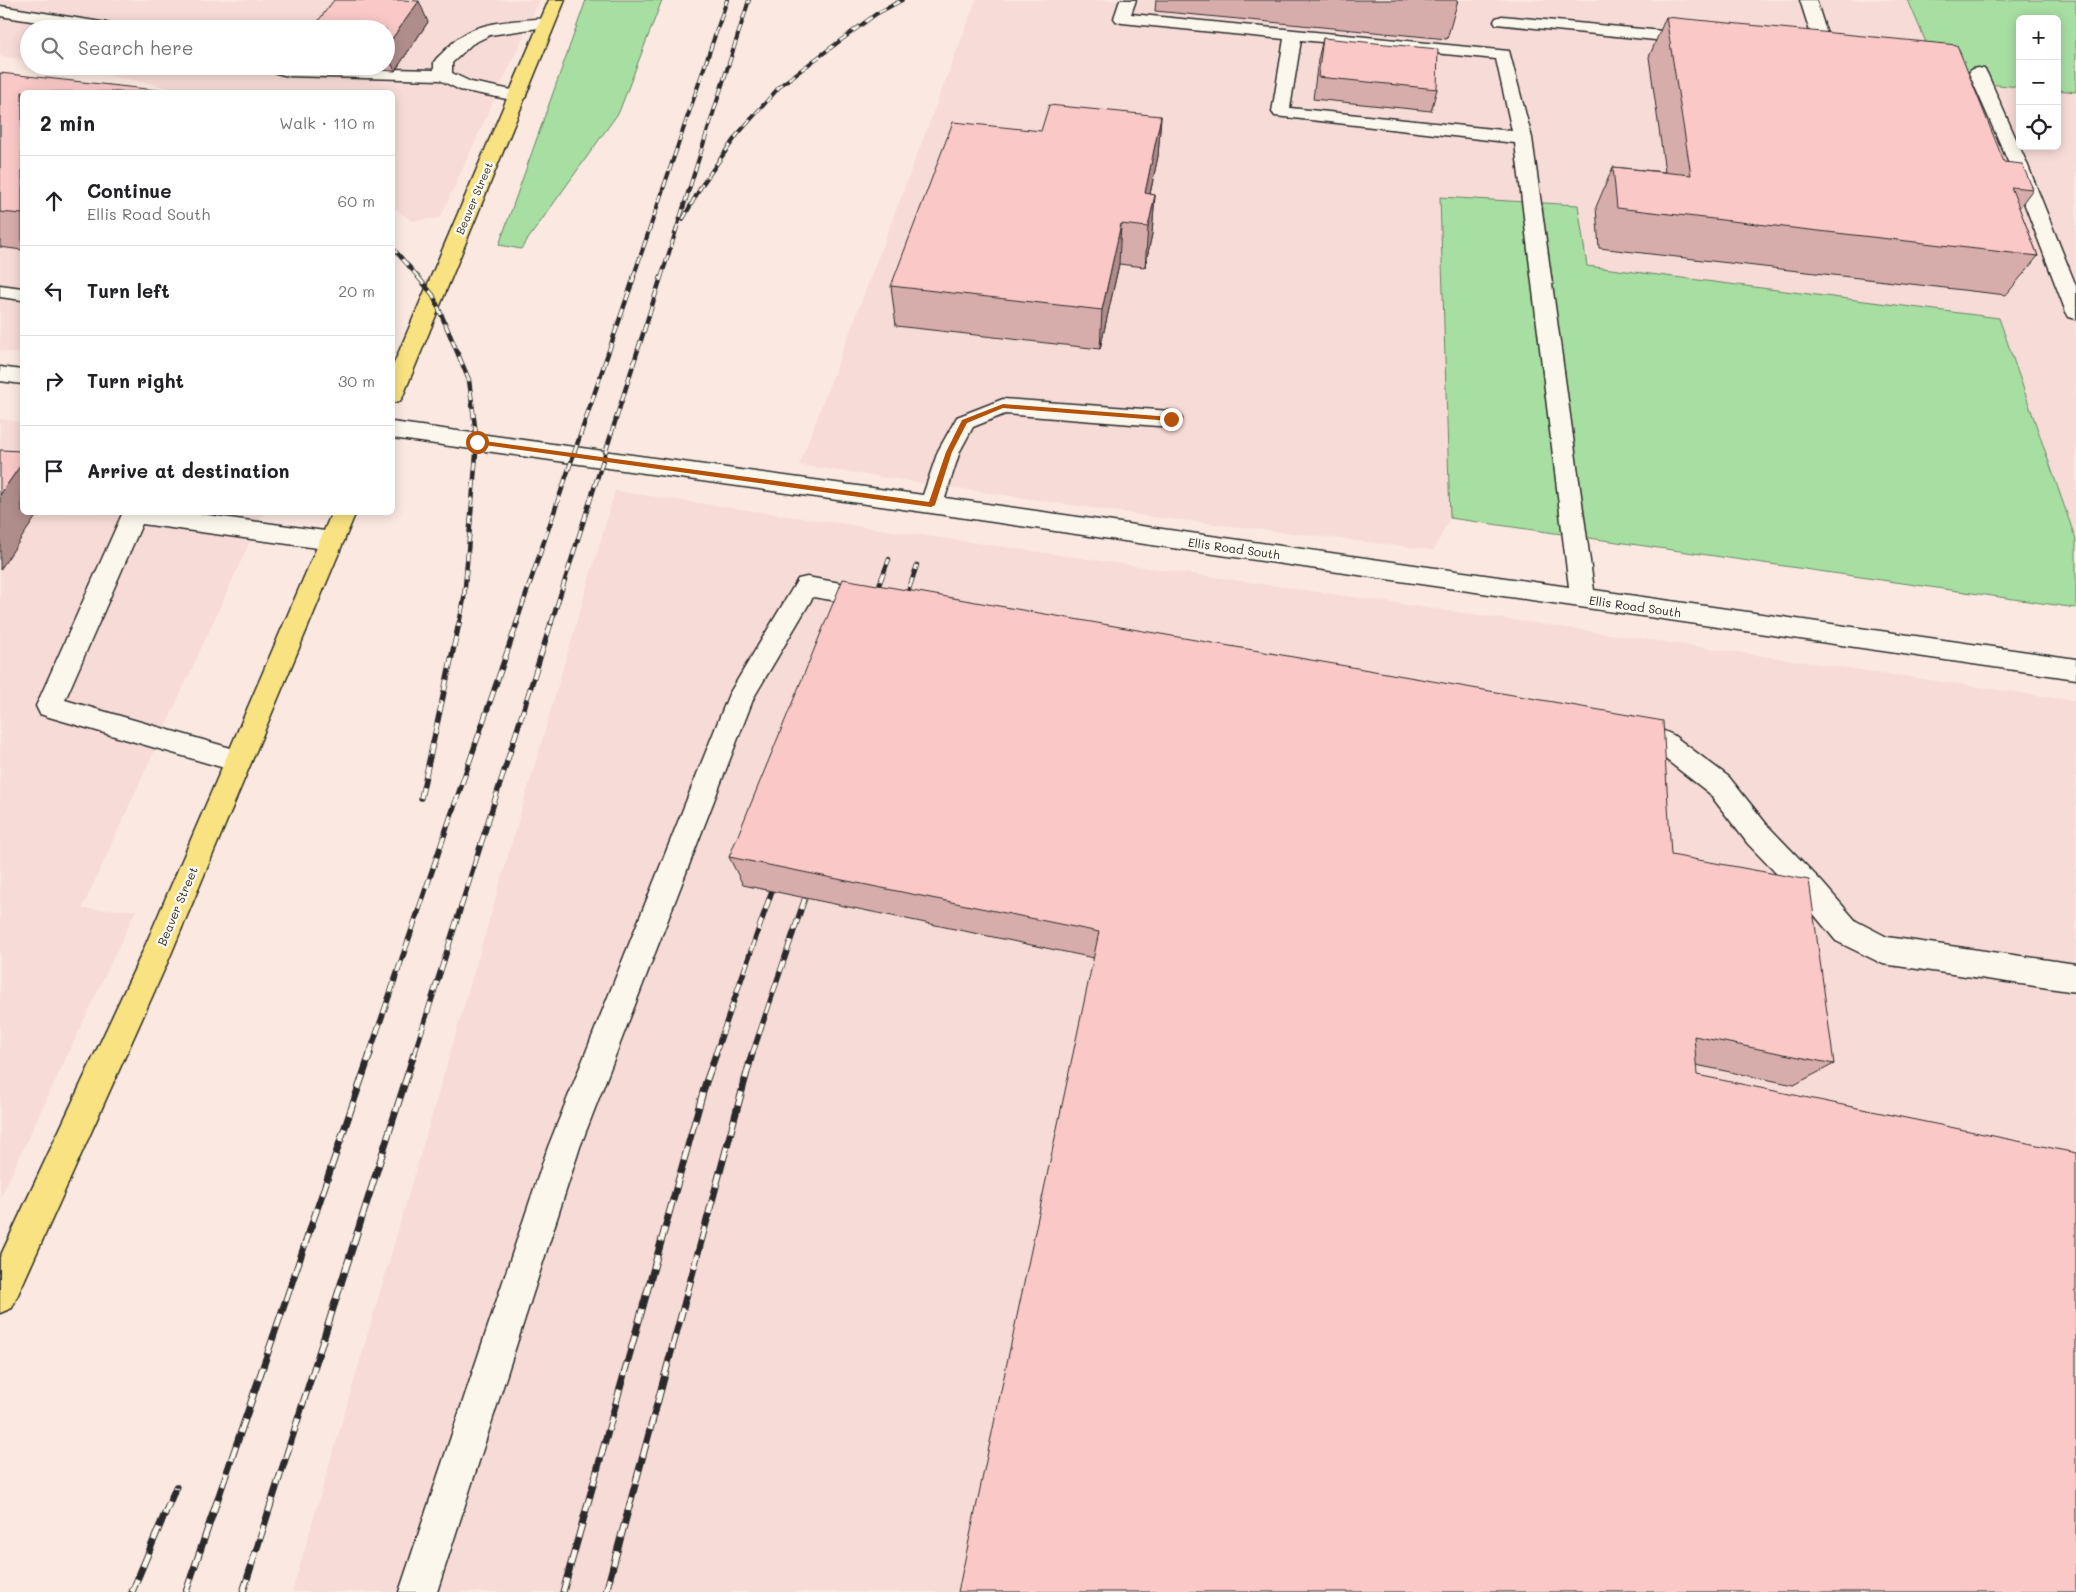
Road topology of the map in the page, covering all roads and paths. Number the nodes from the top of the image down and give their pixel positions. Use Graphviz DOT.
graph roads {
  1 [pos="557,0"];
  2 [pos="1128,0"];
  3 [pos="1808,0"];
  4 [pos="0,11"];
  5 [pos="57,20"];
  6 [pos="547,24"];
  7 [pos="1293,35"];
  8 [pos="1707,40"];
  9 [pos="1794,48"];
  10 [pos="1503,55"];
  11 [pos="1978,73"];
  12 [pos="395,74"];
  13 [pos="443,75"];
  14 [pos="517,96"];
  15 [pos="1523,138"];
  16 [pos="0,291"];
  17 [pos="20,294"];
  18 [pos="2076,312"];
  19 [pos="0,374"];
  20 [pos="20,377"];
  21 [pos="395,389"];
  22 [pos="1171,419"];
  23 [pos="395,430"];
  24 [pos="931,505"];
  25 [pos="134,515"];
  26 [pos="149,515"];
  27 [pos="343,515"];
  28 [pos="332,541"];
  29 [pos="1582,598"];
  30 [pos="897,602"];
  31 [pos="2076,669"];
  32 [pos="1606,722"];
  33 [pos="238,761"];
  34 [pos="2076,978"];
  35 [pos="0,1296"];
  36 [pos="418,1592"];
  1 -- 6 [label="main road, Beaver Street"];
  2 -- 7 [label="street"];
  3 -- 9 [label="street"];
  4 -- 5 [label="street"];
  6 -- 13 [label="street"];
  6 -- 14 [label="main road, Beaver Street"];
  7 -- 10 [label="street"];
  7 -- 15 [label="street"];
  8 -- 10 [label="street"];
  10 -- 15 [label="street"];
  11 -- 18 [label="street"];
  12 -- 13 [label="street"];
  13 -- 14 [label="street"];
  14 -- 21 [label="main road, Beaver Street"];
  15 -- 29 [label="street"];
  16 -- 17 [label="street"];
  19 -- 20 [label="street"];
  22 -- 24 [label="street"];
  23 -- 24 [label="street, Ellis Road South"];
  24 -- 29 [label="street, Ellis Road South"];
  25 -- 33 [label="street"];
  26 -- 28 [label="street"];
  27 -- 28 [label="main road, Beaver Street"];
  28 -- 33 [label="main road, Beaver Street"];
  29 -- 31 [label="street, Ellis Road South"];
  30 -- 36 [label="street"];
  32 -- 34 [label="street"];
  33 -- 35 [label="main road, Beaver Street"];
}
